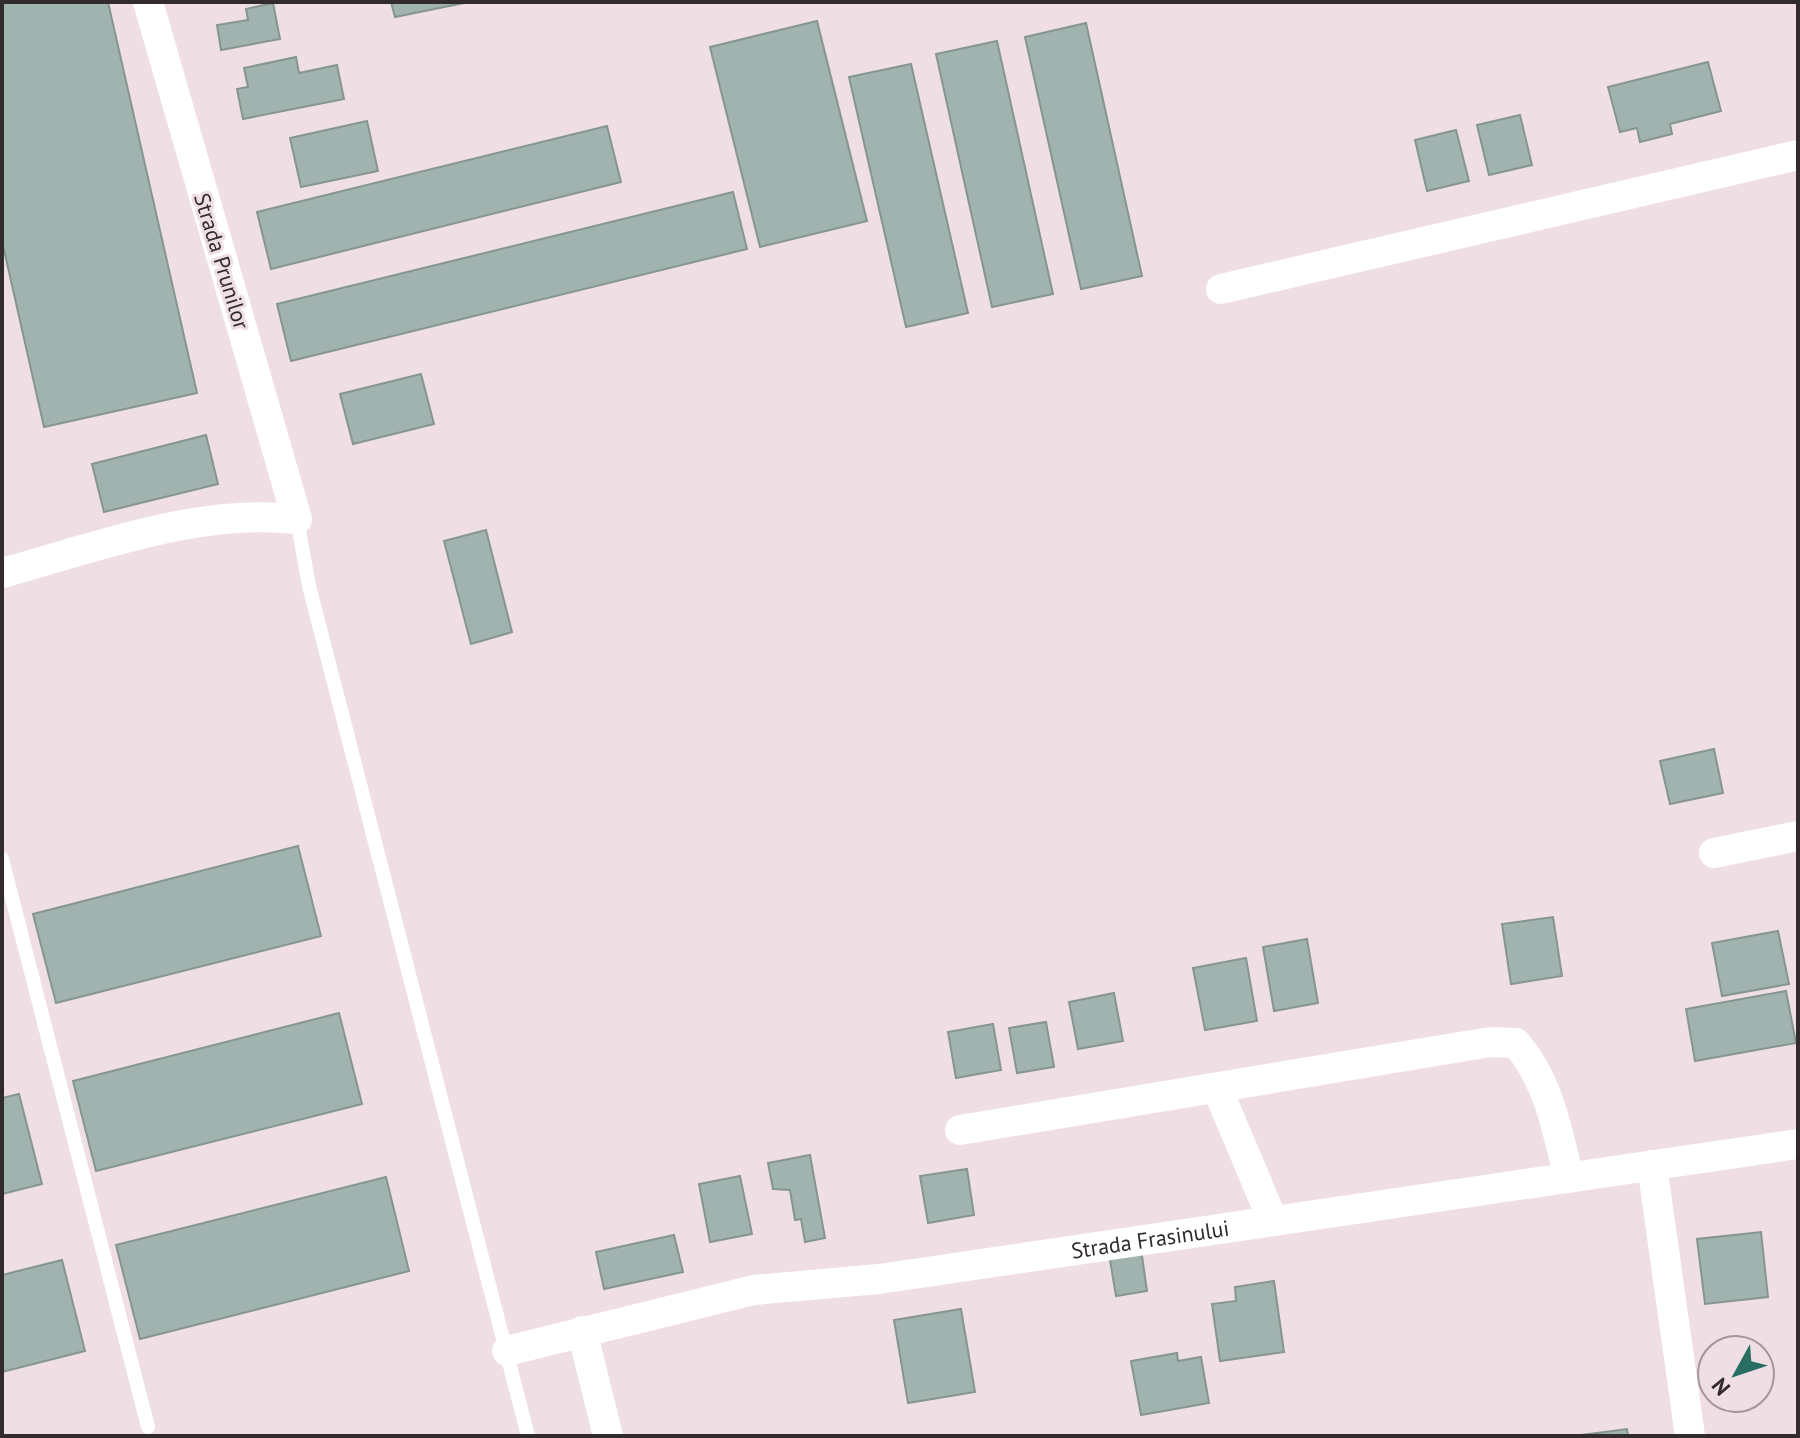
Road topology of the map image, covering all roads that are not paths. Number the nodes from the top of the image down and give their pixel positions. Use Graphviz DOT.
graph roads {
  1 [pos="148,2"];
  2 [pos="1798,155"];
  3 [pos="1221,289"];
  4 [pos="297,519"];
  5 [pos="2,573"];
  6 [pos="1798,836"];
  7 [pos="1714,853"];
  8 [pos="2,859"];
  9 [pos="1217,1088"];
  10 [pos="960,1130"];
  11 [pos="1798,1144"];
  12 [pos="1652,1165"];
  13 [pos="1569,1178"];
  14 [pos="1273,1221"];
  15 [pos="582,1331"];
  16 [pos="507,1351"];
  17 [pos="148,1427"];
  18 [pos="528,1436"];
  19 [pos="608,1436"];
  20 [pos="1690,1436"];
  1 -- 4 [label="street, Strada Prunilor"];
  2 -- 3 [label="street"];
  4 -- 5 [label="street"];
  4 -- 16 [label="lane"];
  6 -- 7 [label="street"];
  8 -- 17 [label="lane"];
  9 -- 10 [label="street"];
  9 -- 13 [label="street"];
  9 -- 14 [label="street"];
  11 -- 12 [label="street, Strada Frasinului"];
  12 -- 13 [label="street, Strada Frasinului"];
  12 -- 20 [label="street"];
  13 -- 14 [label="street, Strada Frasinului"];
  14 -- 15 [label="street, Strada Frasinului"];
  15 -- 16 [label="street, Strada Frasinului"];
  15 -- 19 [label="street"];
  16 -- 18 [label="lane"];
}
